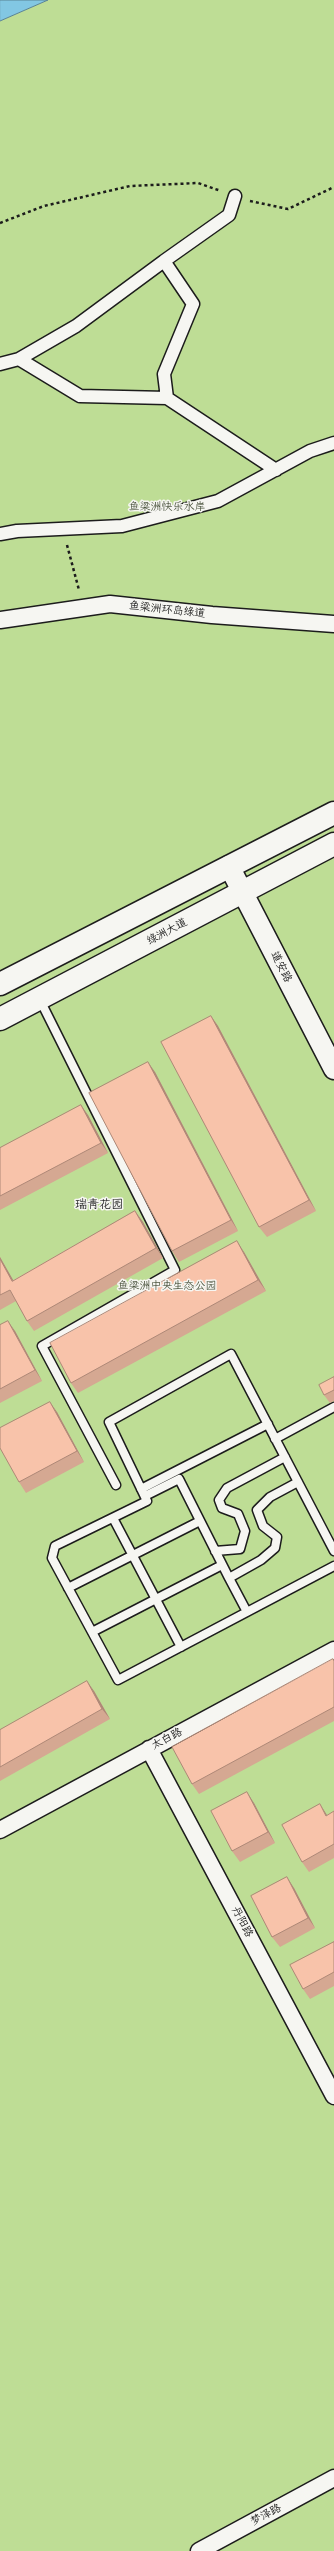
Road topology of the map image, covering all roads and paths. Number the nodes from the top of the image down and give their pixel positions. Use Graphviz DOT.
graph roads {
  1 [pos="334,187"];
  2 [pos="235,196"];
  3 [pos="0,223"];
  4 [pos="164,261"];
  5 [pos="19,359"];
  6 [pos="0,364"];
  7 [pos="167,398"];
  8 [pos="334,443"];
  9 [pos="276,470"];
  10 [pos="63,529"];
  11 [pos="0,534"];
  12 [pos="84,608"];
  13 [pos="0,620"];
  14 [pos="334,624"];
  15 [pos="334,813"];
  16 [pos="334,844"];
  17 [pos="229,866"];
  18 [pos="243,892"];
  19 [pos="0,984"];
  20 [pos="39,999"];
  21 [pos="0,1020"];
  22 [pos="334,1068"];
  23 [pos="334,1407"];
  24 [pos="268,1424"];
  25 [pos="275,1439"];
  26 [pos="284,1457"];
  27 [pos="298,1482"];
  28 [pos="116,1485"];
  29 [pos="143,1492"];
  30 [pos="113,1518"];
  31 [pos="200,1521"];
  32 [pos="215,1550"];
  33 [pos="334,1551"];
  34 [pos="133,1555"];
  35 [pos="222,1564"];
  36 [pos="334,1566"];
  37 [pos="229,1578"];
  38 [pos="68,1588"];
  39 [pos="156,1599"];
  40 [pos="247,1612"];
  41 [pos="92,1632"];
  42 [pos="182,1647"];
  43 [pos="334,1650"];
  44 [pos="149,1749"];
  45 [pos="0,1830"];
  46 [pos="334,2096"];
  47 [pos="334,2478"];
  48 [pos="199,2551"];
  1 -- 2 [label="path"];
  2 -- 3 [label="path"];
  2 -- 4 [label="street"];
  4 -- 5 [label="street"];
  4 -- 7 [label="street"];
  5 -- 6 [label="street"];
  5 -- 7 [label="street"];
  7 -- 9 [label="street"];
  8 -- 9 [label="street"];
  9 -- 10 [label="street"];
  10 -- 11 [label="street"];
  10 -- 12 [label="path"];
  12 -- 13 [label="street, 鱼梁洲环岛绿道"];
  12 -- 14 [label="street, 鱼梁洲环岛绿道"];
  15 -- 17 [label="main road"];
  16 -- 18 [label="main road, 绿洲大道"];
  17 -- 18 [label="street, 道安路"];
  17 -- 19 [label="main road"];
  18 -- 20 [label="main road, 绿洲大道"];
  18 -- 22 [label="street, 道安路"];
  20 -- 21 [label="main road, 绿洲大道"];
  20 -- 28 [label="lane"];
  23 -- 25 [label="lane"];
  24 -- 25 [label="lane"];
  24 -- 29 [label="lane"];
  24 -- 29 [label="lane"];
  25 -- 26 [label="lane"];
  26 -- 27 [label="lane"];
  26 -- 32 [label="lane"];
  27 -- 33 [label="lane"];
  27 -- 37 [label="lane"];
  29 -- 30 [label="lane"];
  29 -- 31 [label="lane"];
  30 -- 34 [label="lane"];
  30 -- 38 [label="lane"];
  31 -- 32 [label="lane"];
  31 -- 34 [label="lane"];
  32 -- 35 [label="lane"];
  34 -- 38 [label="lane"];
  34 -- 39 [label="lane"];
  35 -- 37 [label="lane"];
  35 -- 39 [label="lane"];
  36 -- 40 [label="lane"];
  37 -- 40 [label="lane"];
  38 -- 41 [label="lane"];
  39 -- 41 [label="lane"];
  39 -- 42 [label="lane"];
  40 -- 42 [label="lane"];
  41 -- 42 [label="lane"];
  43 -- 44 [label="street, 太白路"];
  44 -- 45 [label="street, 太白路"];
  44 -- 46 [label="street, 丹阳路"];
  47 -- 48 [label="street, 梦泽路"];
}
